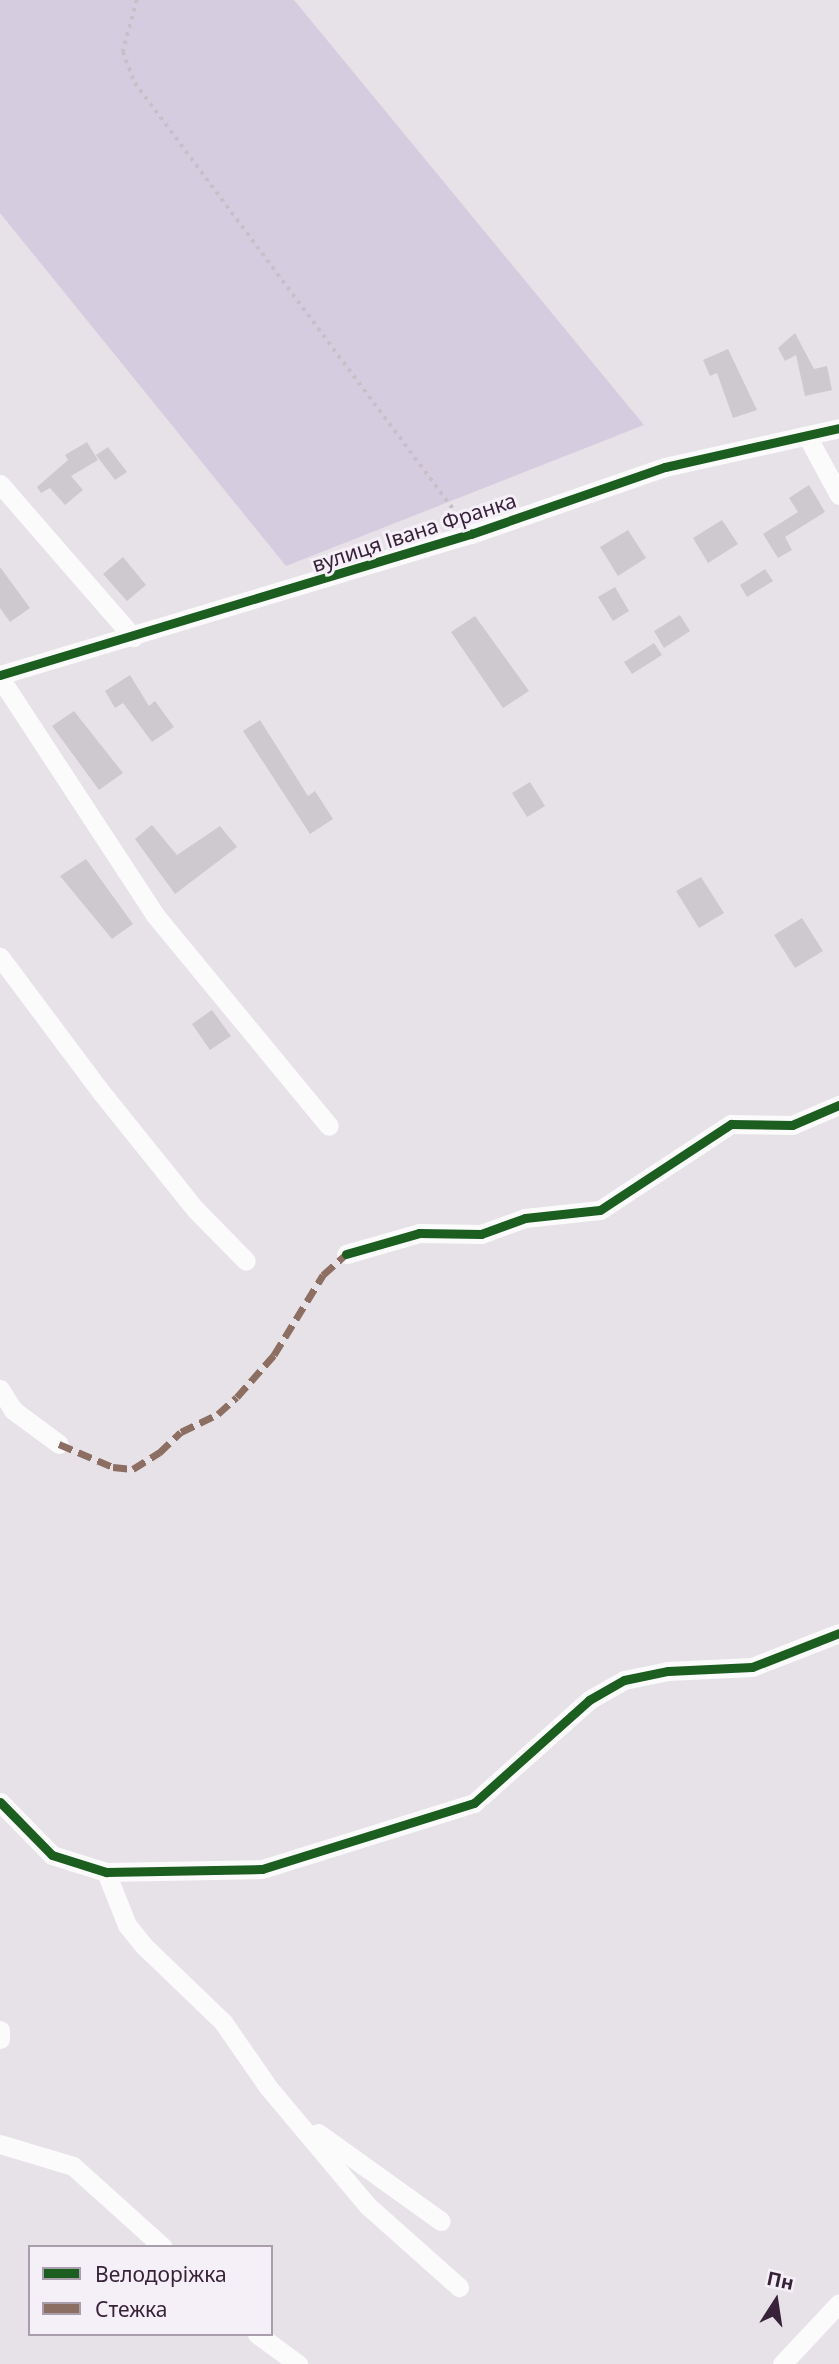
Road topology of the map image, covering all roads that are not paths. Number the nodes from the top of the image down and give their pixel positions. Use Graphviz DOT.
graph roads {
  1 [pos="839,428"];
  2 [pos="807,436"];
  3 [pos="0,484"];
  4 [pos="839,495"];
  5 [pos="133,637"];
  6 [pos="0,676"];
  7 [pos="0,957"];
  8 [pos="839,1105"];
  9 [pos="329,1126"];
  10 [pos="346,1254"];
  11 [pos="246,1261"];
  12 [pos="0,1389"];
  13 [pos="59,1444"];
  14 [pos="839,1633"];
  15 [pos="0,1801"];
  16 [pos="106,1872"];
  17 [pos="0,2030"];
  18 [pos="0,2039"];
  19 [pos="302,2122"];
  20 [pos="0,2144"];
  21 [pos="441,2221"];
  22 [pos="161,2245"];
  23 [pos="459,2287"];
  24 [pos="839,2303"];
  25 [pos="260,2336"];
  26 [pos="298,2364"];
  27 [pos="782,2364"];
  1 -- 2 [label="street, вулиця Івана Франка"];
  2 -- 4 [label="street"];
  2 -- 5 [label="street, вулиця Івана Франка"];
  3 -- 5 [label="street"];
  5 -- 6 [label="street, вулиця Івана Франка"];
  6 -- 9 [label="street"];
  7 -- 11 [label="street"];
  8 -- 10 [label="street"];
  12 -- 13 [label="street"];
  14 -- 16 [label="street"];
  15 -- 16 [label="street"];
  16 -- 19 [label="street"];
  17 -- 18 [label="street"];
  19 -- 21 [label="street"];
  19 -- 23 [label="street"];
  20 -- 22 [label="street"];
  24 -- 27 [label="street"];
  25 -- 26 [label="street"];
}
